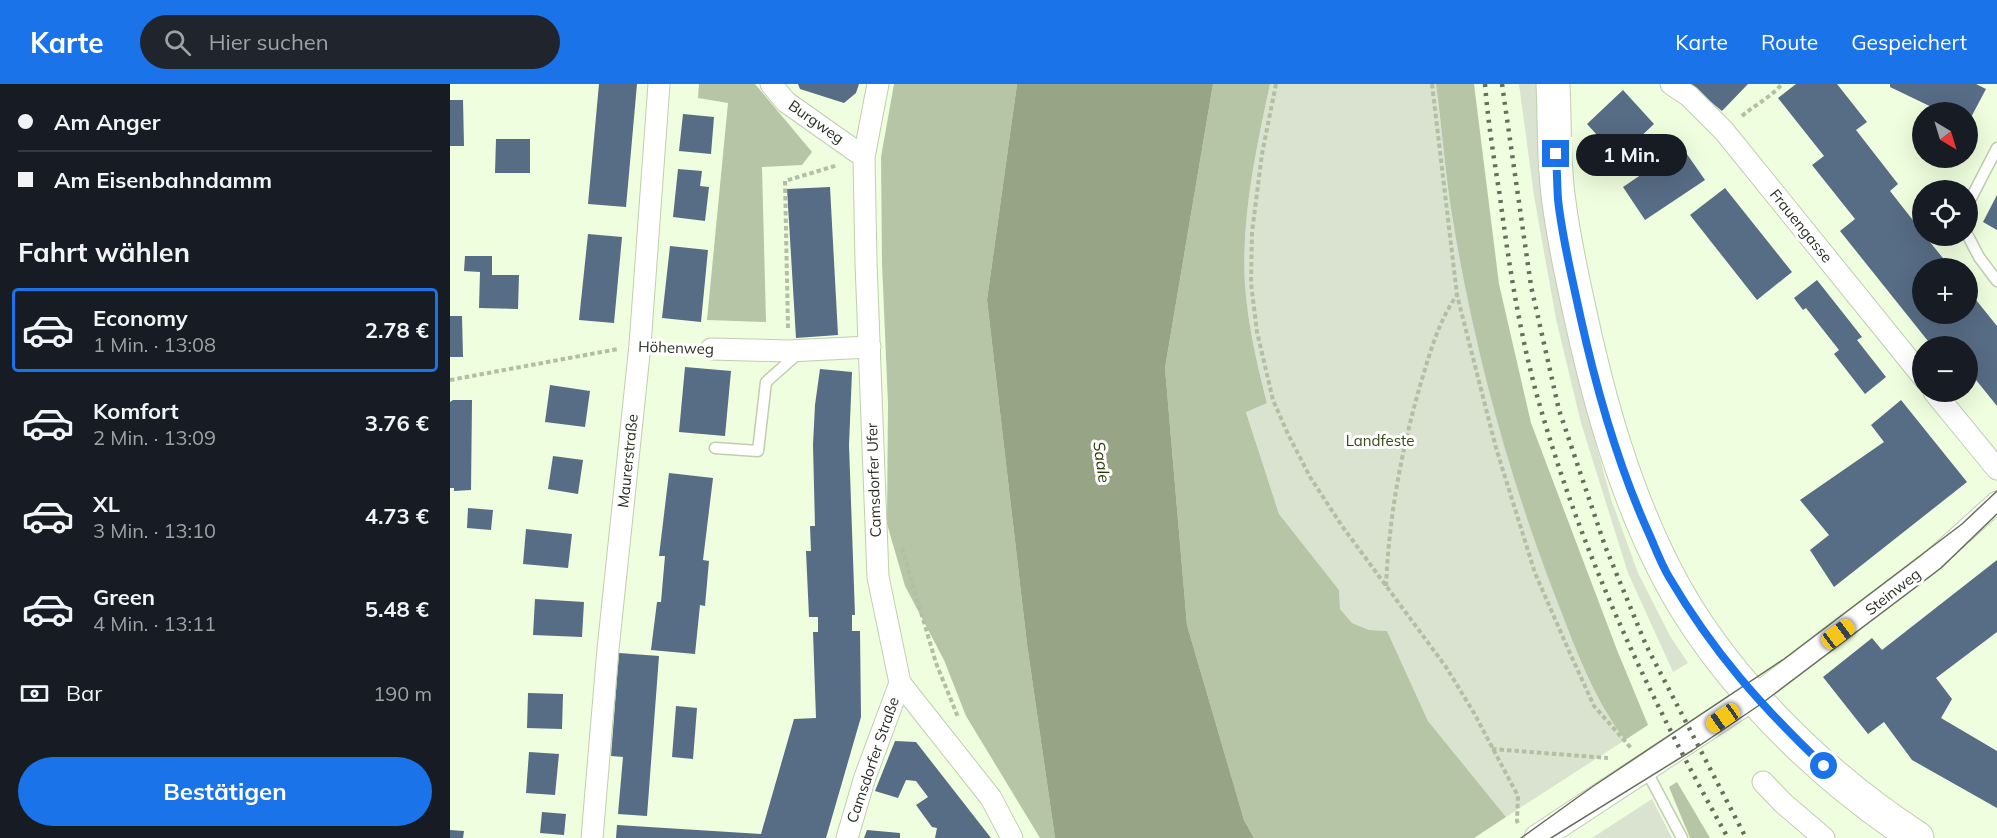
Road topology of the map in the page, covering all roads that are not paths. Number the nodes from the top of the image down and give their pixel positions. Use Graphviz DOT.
graph roads {
  1 [pos="659,84"];
  2 [pos="771,84"];
  3 [pos="878,84"];
  4 [pos="1553,84"];
  5 [pos="1671,84"];
  6 [pos="1997,148"];
  7 [pos="864,157"];
  8 [pos="1978,185"];
  9 [pos="1973,246"];
  10 [pos="1997,281"];
  11 [pos="870,347"];
  12 [pos="711,349"];
  13 [pos="795,350"];
  14 [pos="1912,363"];
  15 [pos="1942,402"];
  16 [pos="715,448"];
  17 [pos="1997,469"];
  18 [pos="1997,502"];
  19 [pos="900,683"];
  20 [pos="1754,696"];
  21 [pos="1645,768"];
  22 [pos="1764,782"];
  23 [pos="1530,833"];
  24 [pos="592,838"];
  25 [pos="848,838"];
  26 [pos="1012,838"];
  27 [pos="1682,838"];
  28 [pos="1824,838"];
  29 [pos="1917,838"];
  1 -- 24 [label="street, Maurerstraße"];
  2 -- 7 [label="street, Burgweg"];
  3 -- 7 [label="street, Camsdorfer Ufer"];
  4 -- 20 [label="main road"];
  5 -- 14 [label="street, Frauengasse"];
  6 -- 8 [label="lane"];
  7 -- 11 [label="street, Camsdorfer Ufer"];
  9 -- 10 [label="lane"];
  11 -- 13 [label="street, Höhenweg"];
  11 -- 19 [label="street, Camsdorfer Ufer"];
  12 -- 13 [label="street, Höhenweg"];
  13 -- 16 [label="lane"];
  15 -- 17 [label="street"];
  18 -- 20 [label="street, Steinweg"];
  19 -- 25 [label="street, Camsdorfer Straße"];
  19 -- 26 [label="street, Camsdorfer Ufer"];
  20 -- 21 [label="street"];
  20 -- 29 [label="main road"];
  21 -- 23 [label="street"];
  21 -- 27 [label="lane"];
  22 -- 28 [label="street"];
}
